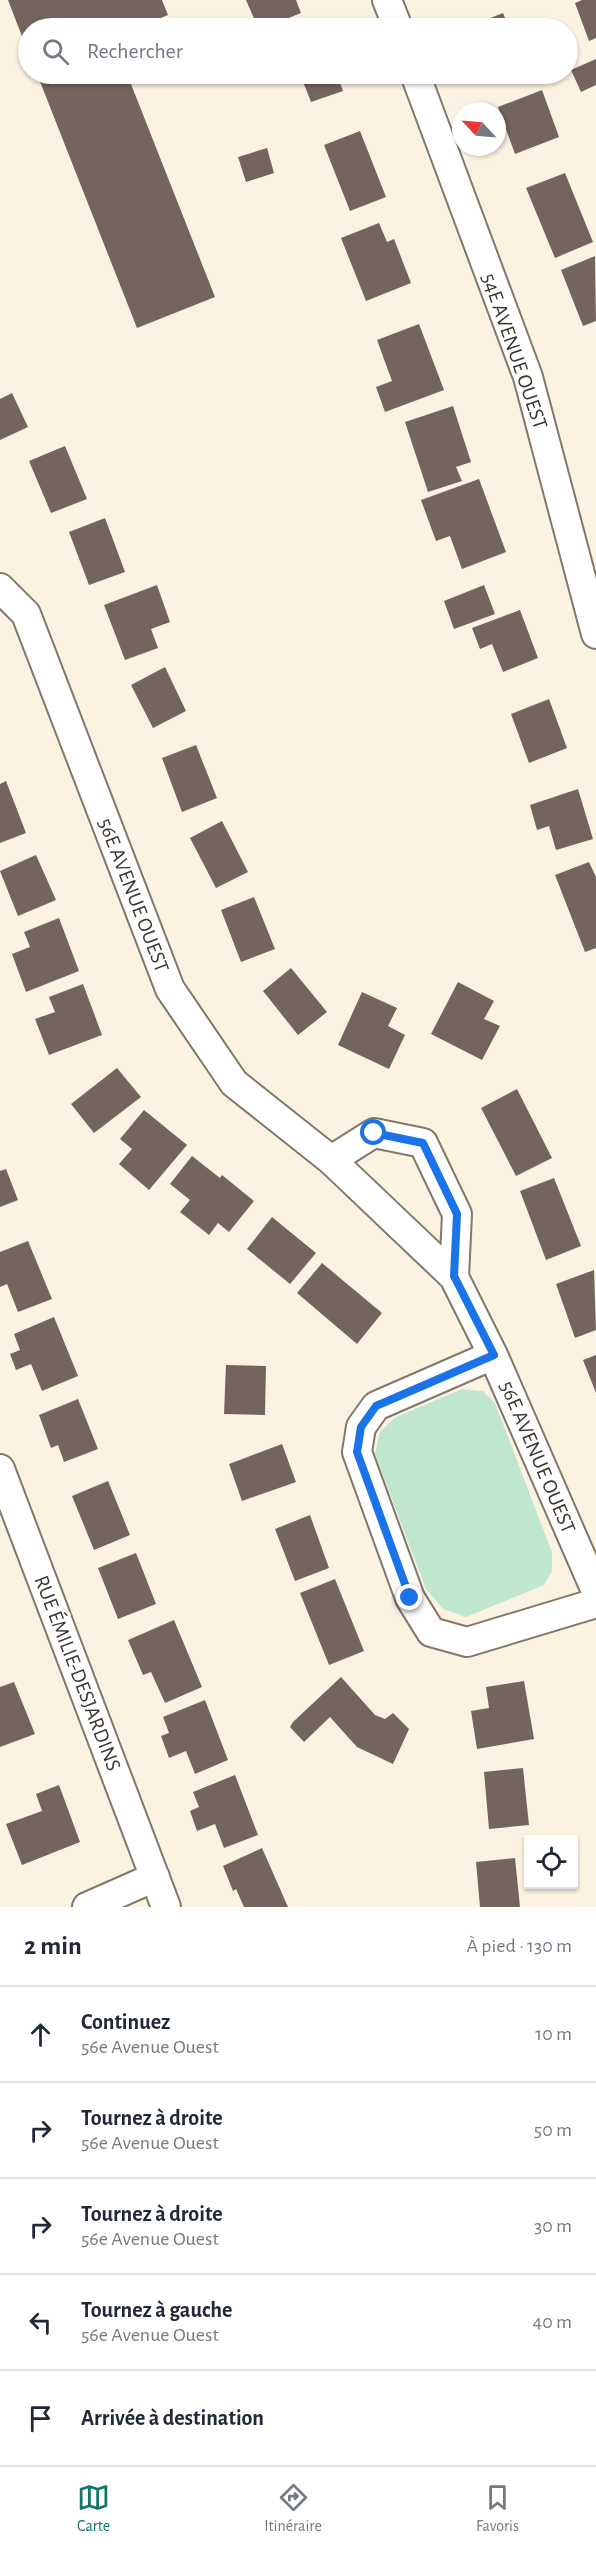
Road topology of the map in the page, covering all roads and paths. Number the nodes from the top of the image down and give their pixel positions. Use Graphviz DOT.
graph roads {
  1 [pos="387,0"];
  2 [pos="394,18"];
  3 [pos="419,84"];
  4 [pos="0,588"];
  5 [pos="596,634"];
  6 [pos="331,1160"];
  7 [pos="454,1276"];
  8 [pos="494,1355"];
  9 [pos="0,1469"];
  10 [pos="596,1592"];
  11 [pos="596,1603"];
  12 [pos="155,1877"];
  13 [pos="87,1907"];
  14 [pos="166,1907"];
  1 -- 2 [label="street"];
  3 -- 5 [label="street, 54E AVENUE OUEST"];
  4 -- 6 [label="street, 56E AVENUE OUEST"];
  6 -- 7 [label="street, 56E AVENUE OUEST"];
  6 -- 7 [label="street, 56E AVENUE OUEST"];
  7 -- 8 [label="street, 56E AVENUE OUEST"];
  8 -- 10 [label="street, 56E AVENUE OUEST"];
  8 -- 11 [label="street, 56E AVENUE OUEST"];
  9 -- 12 [label="street, RUE ÉMILIE-DESJARDINS"];
  12 -- 13 [label="street"];
  12 -- 14 [label="street, RUE ÉMILIE-DESJARDINS"];
}
